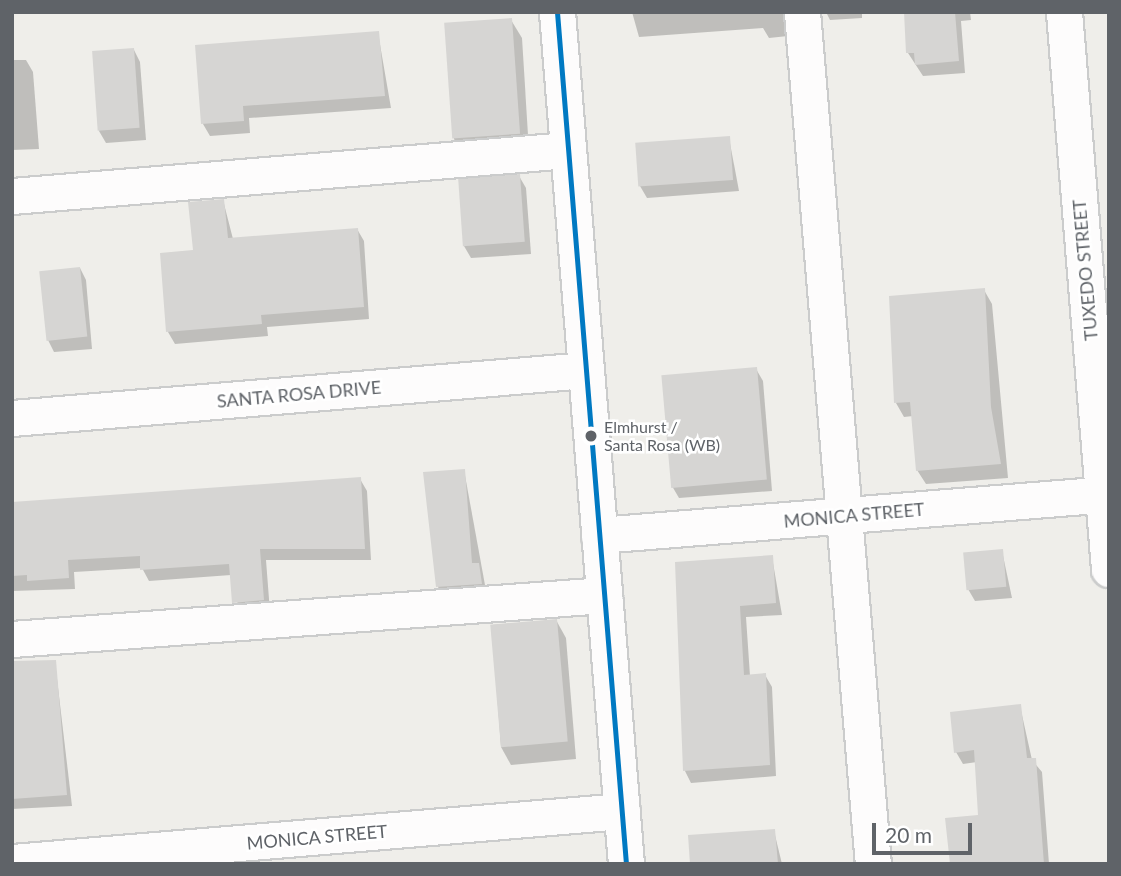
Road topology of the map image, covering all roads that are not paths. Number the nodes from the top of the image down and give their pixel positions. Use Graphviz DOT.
graph roads {
  1 [pos="557,12"];
  2 [pos="803,12"];
  3 [pos="1064,12"];
  4 [pos="568,150"];
  5 [pos="12,196"];
  6 [pos="586,370"];
  7 [pos="12,418"];
  8 [pos="1106,494"];
  9 [pos="848,515"];
  10 [pos="599,535"];
  11 [pos="1109,569"];
  12 [pos="604,595"];
  13 [pos="12,639"];
  14 [pos="622,811"];
  15 [pos="12,862"];
  16 [pos="626,864"];
  17 [pos="873,864"];
  1 -- 4 [label="street"];
  2 -- 9 [label="street"];
  3 -- 8 [label="street, TUXEDO STREET"];
  4 -- 5 [label="street"];
  4 -- 6 [label="street"];
  6 -- 7 [label="street, SANTA ROSA DRIVE"];
  6 -- 10 [label="street"];
  8 -- 9 [label="street, MONICA STREET"];
  8 -- 11 [label="street, TUXEDO STREET"];
  9 -- 10 [label="street, MONICA STREET"];
  9 -- 17 [label="street"];
  10 -- 12 [label="street"];
  12 -- 13 [label="street"];
  12 -- 14 [label="street"];
  14 -- 15 [label="street, MONICA STREET"];
  14 -- 16 [label="street"];
}
